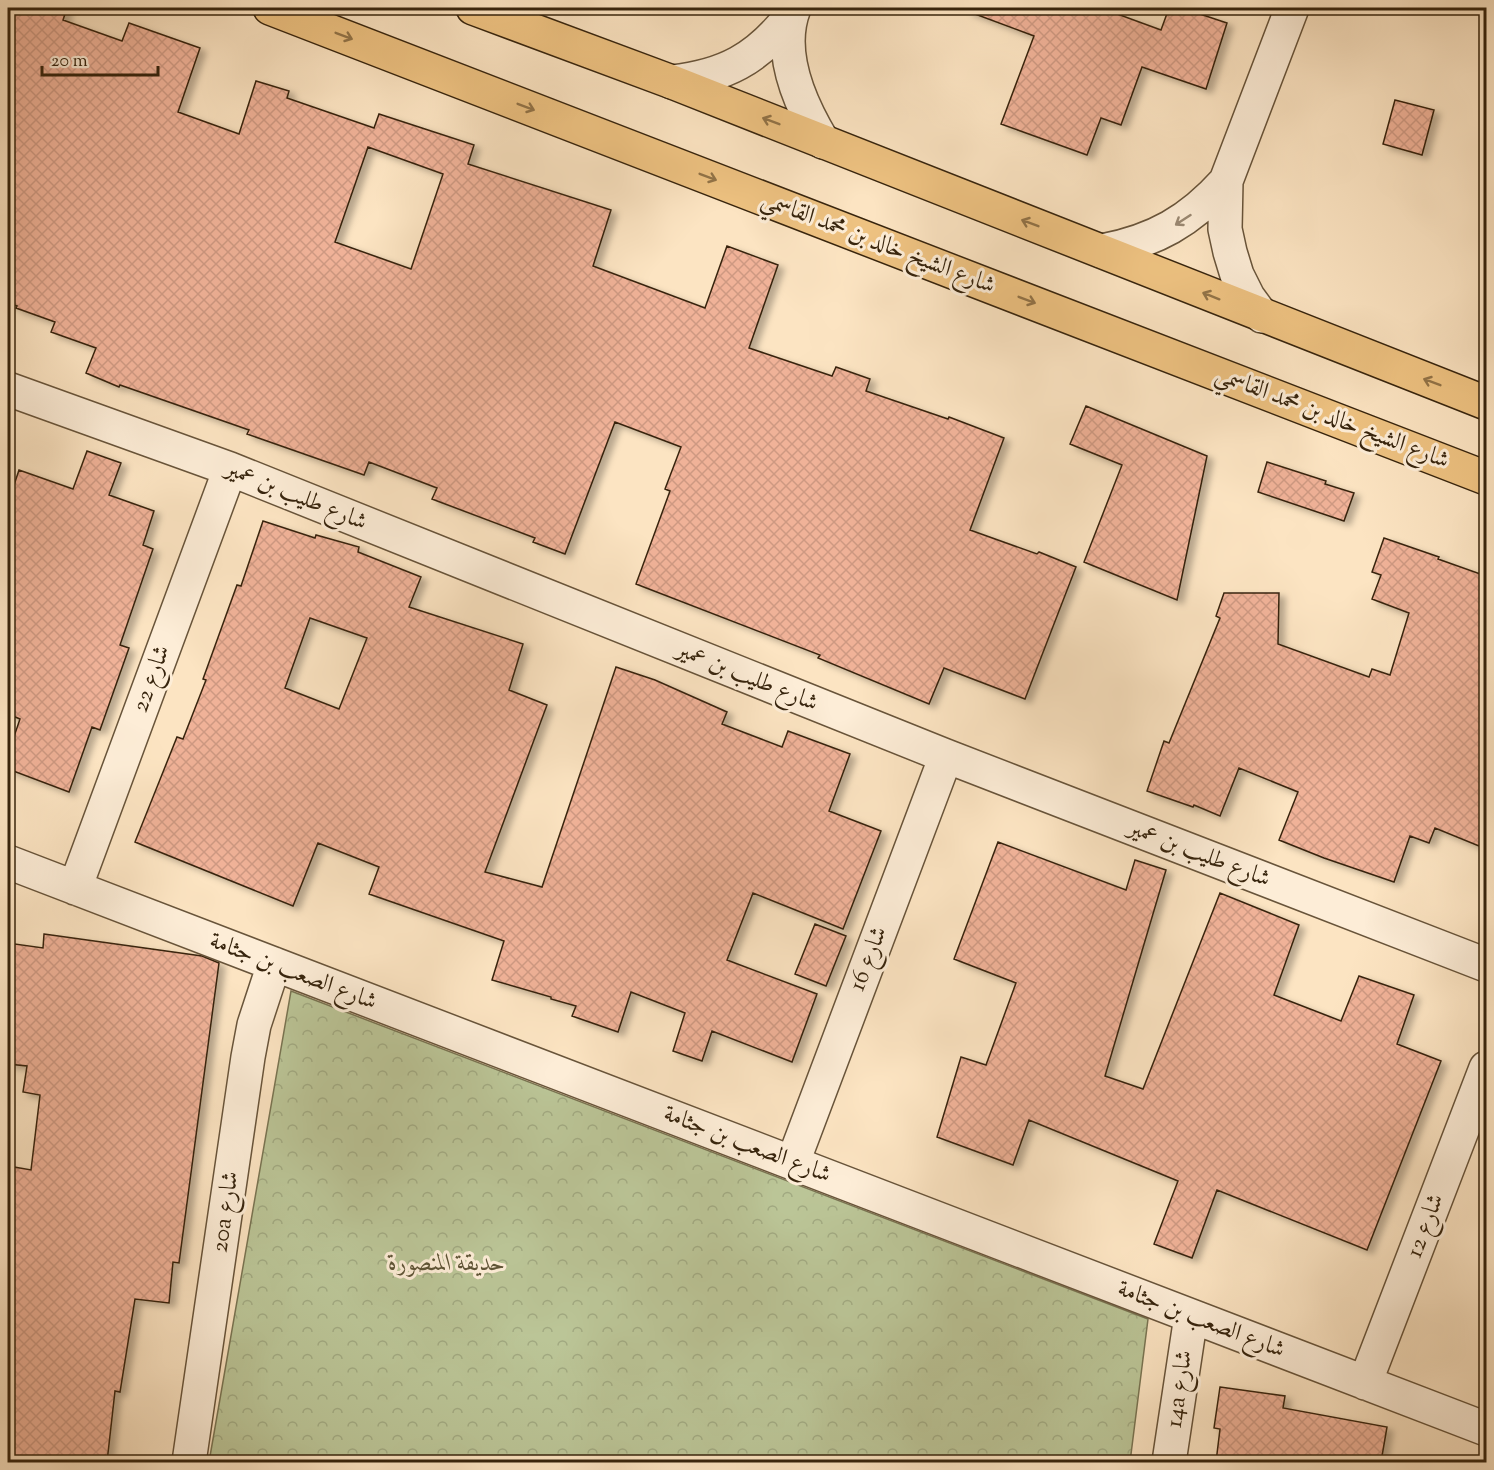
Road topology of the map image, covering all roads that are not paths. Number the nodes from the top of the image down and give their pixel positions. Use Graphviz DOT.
graph roads {
  1 [pos="270,8"];
  2 [pos="474,8"];
  3 [pos="1292,8"];
  4 [pos="792,12"];
  5 [pos="672,82"];
  6 [pos="823,142"];
  7 [pos="1226,181"];
  8 [pos="1102,251"];
  9 [pos="1262,316"];
  10 [pos="8,389"];
  11 [pos="1486,403"];
  12 [pos="230,469"];
  13 [pos="1486,478"];
  14 [pos="946,756"];
  15 [pos="8,862"];
  16 [pos="75,888"];
  17 [pos="274,964"];
  18 [pos="1486,965"];
  19 [pos="1486,1068"];
  20 [pos="793,1162"];
  21 [pos="1191,1316"];
  22 [pos="1365,1383"];
  23 [pos="1486,1429"];
  24 [pos="189,1462"];
  25 [pos="1169,1462"];
  1 -- 13 [label="main road, شارع الشيخ خالد بن محمد القاسمي, one-way"];
  2 -- 5 [label="main road"];
  3 -- 7 [label="street"];
  4 -- 5 [label="street"];
  4 -- 6 [label="street"];
  6 -- 5 [label="main road, one-way"];
  8 -- 6 [label="main road, one-way"];
  7 -- 8 [label="street, one-way"];
  7 -- 9 [label="street"];
  9 -- 8 [label="main road, one-way"];
  11 -- 9 [label="main road, one-way"];
  10 -- 12 [label="street, شارع طليب بن عمير"];
  12 -- 14 [label="street, شارع طليب بن عمير"];
  12 -- 16 [label="street, شارع 22"];
  14 -- 18 [label="street, شارع طليب بن عمير"];
  14 -- 20 [label="street, شارع 16"];
  15 -- 16 [label="street, شارع الصعب بن جثامة"];
  16 -- 17 [label="street, شارع الصعب بن جثامة"];
  17 -- 20 [label="street, شارع الصعب بن جثامة"];
  17 -- 24 [label="street, 20a شارع"];
  19 -- 22 [label="street, شارع 12"];
  20 -- 21 [label="street, شارع الصعب بن جثامة"];
  21 -- 22 [label="street, شارع الصعب بن جثامة"];
  21 -- 25 [label="street, 14a شارع"];
  22 -- 23 [label="street, شارع الصعب بن جثامة"];
}
